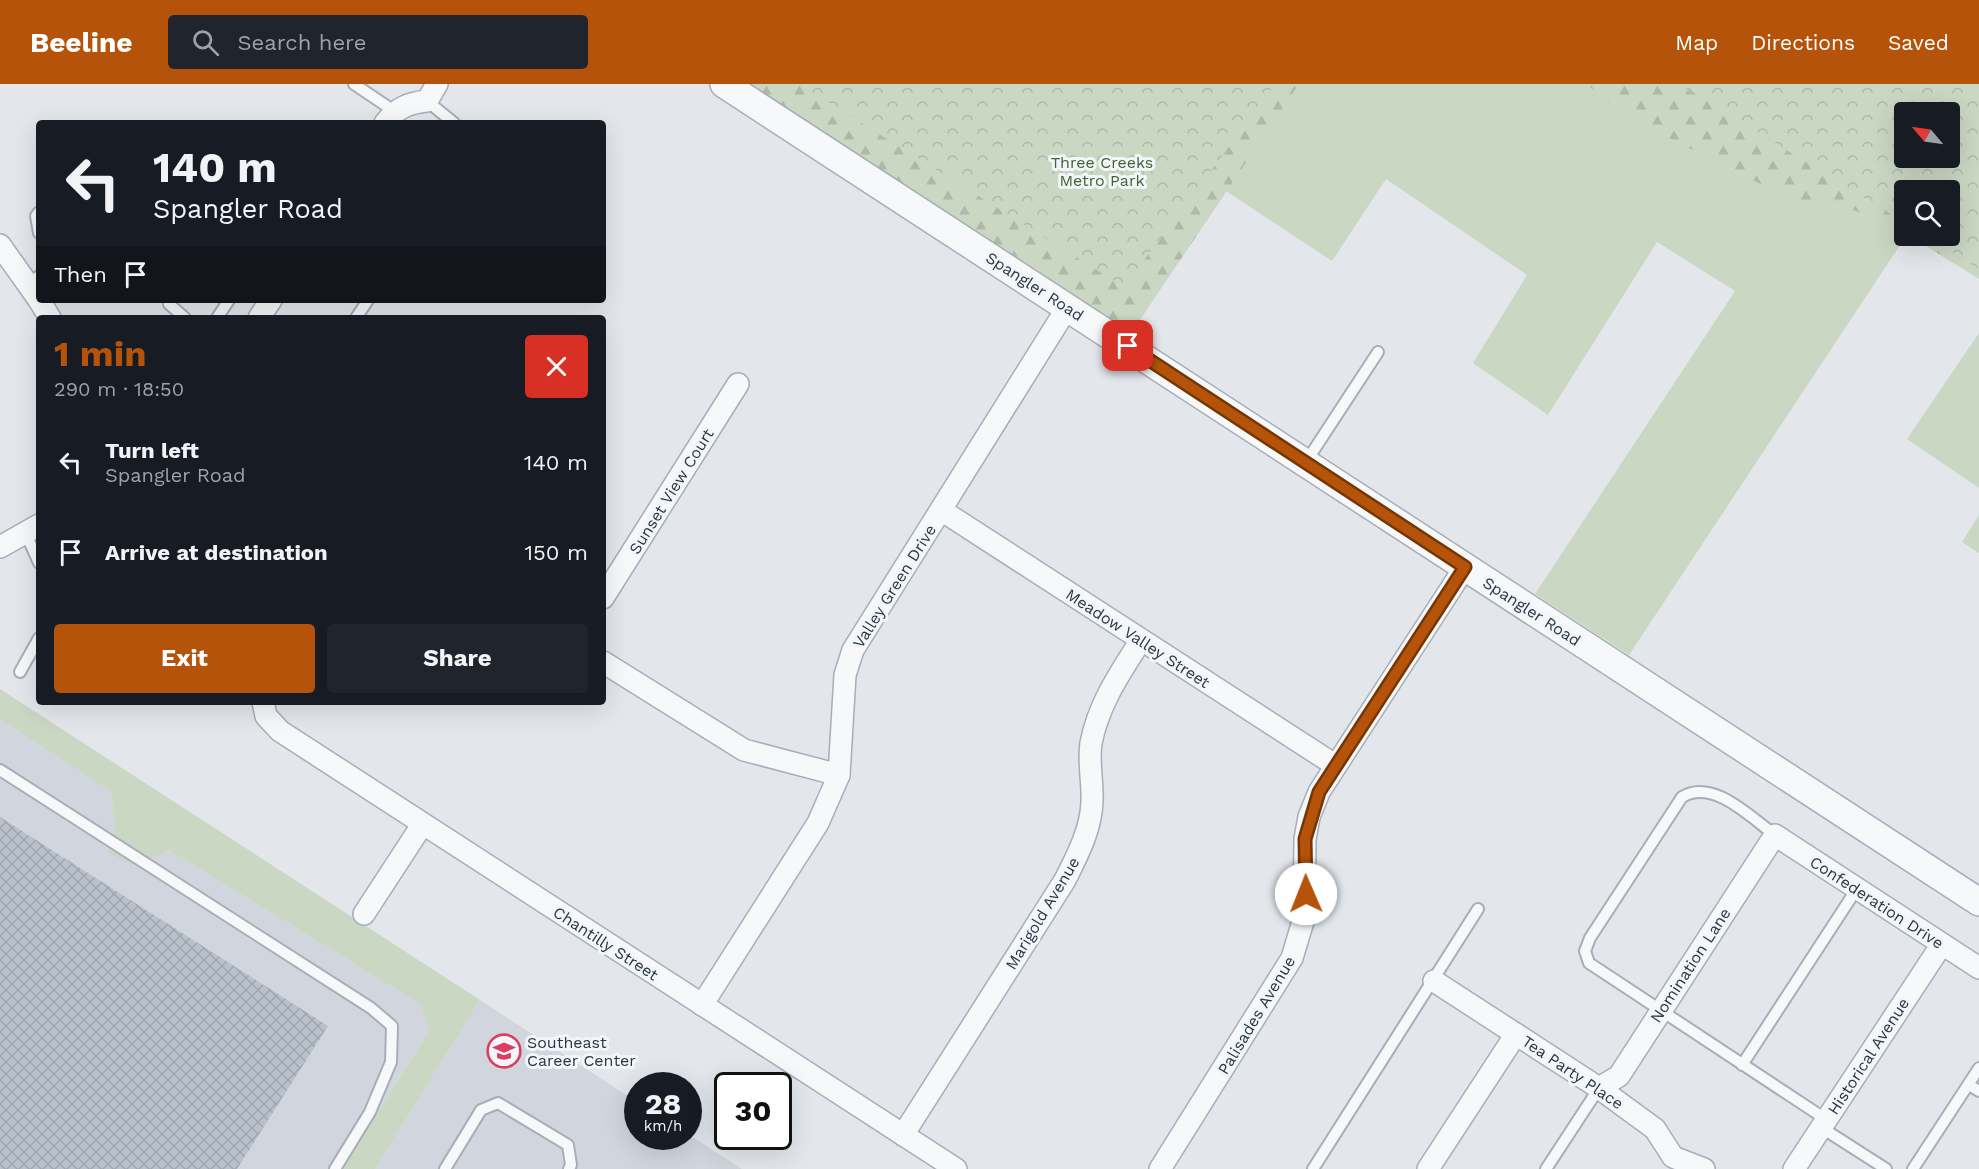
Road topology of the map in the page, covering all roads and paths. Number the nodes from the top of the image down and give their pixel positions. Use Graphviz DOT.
graph roads {
  1 [pos="354,84"];
  2 [pos="724,84"];
  3 [pos="432,92"];
  4 [pos="390,117"];
  5 [pos="452,120"];
  6 [pos="0,245"];
  7 [pos="36,290"];
  8 [pos="170,303"];
  9 [pos="1067,308"];
  10 [pos="182,315"];
  11 [pos="1378,352"];
  12 [pos="738,384"];
  13 [pos="1306,462"];
  14 [pos="941,510"];
  15 [pos="33,530"];
  16 [pos="36,546"];
  17 [pos="0,547"];
  18 [pos="1465,567"];
  19 [pos="606,593"];
  20 [pos="1141,640"];
  21 [pos="36,643"];
  22 [pos="606,664"];
  23 [pos="20,672"];
  24 [pos="263,706"];
  25 [pos="1335,765"];
  26 [pos="0,770"];
  27 [pos="839,776"];
  28 [pos="422,825"];
  29 [pos="1775,835"];
  30 [pos="1856,890"];
  31 [pos="1979,902"];
  32 [pos="1478,909"];
  33 [pos="364,914"];
  34 [pos="1942,944"];
  35 [pos="1979,968"];
  36 [pos="1434,981"];
  37 [pos="702,1005"];
  38 [pos="1660,1011"];
  39 [pos="1516,1034"];
  40 [pos="1742,1065"];
  41 [pos="1979,1068"];
  42 [pos="1969,1085"];
  43 [pos="1599,1088"];
  44 [pos="1979,1091"];
  45 [pos="1824,1124"];
  46 [pos="903,1135"];
  47 [pos="1669,1163"];
  48 [pos="335,1169"];
  49 [pos="445,1169"];
  50 [pos="569,1169"];
  51 [pos="956,1169"];
  52 [pos="1160,1169"];
  53 [pos="1313,1169"];
  54 [pos="1428,1169"];
  55 [pos="1546,1169"];
  56 [pos="1704,1169"];
  57 [pos="1794,1169"];
  58 [pos="1886,1169"];
  59 [pos="1913,1169"];
  1 -- 4 [label="lane"];
  2 -- 9 [label="street, Spangler Road"];
  3 -- 4 [label="street"];
  3 -- 5 [label="lane"];
  6 -- 7 [label="street"];
  8 -- 10 [label="lane"];
  9 -- 13 [label="street, Spangler Road"];
  9 -- 14 [label="street, Valley Green Drive"];
  11 -- 13 [label="lane"];
  12 -- 19 [label="street, Sunset View Court"];
  13 -- 18 [label="street, Spangler Road"];
  14 -- 20 [label="street, Meadow Valley Street"];
  14 -- 27 [label="street, Valley Green Drive"];
  15 -- 16 [label="lane"];
  15 -- 17 [label="street"];
  18 -- 25 [label="street, Palisades Avenue"];
  18 -- 31 [label="street, Spangler Road"];
  20 -- 25 [label="street, Meadow Valley Street"];
  20 -- 46 [label="street, Marigold Avenue"];
  21 -- 23 [label="lane"];
  22 -- 27 [label="street"];
  24 -- 28 [label="street, Chantilly Street"];
  25 -- 52 [label="street, Palisades Avenue"];
  26 -- 48 [label="lane"];
  27 -- 37 [label="street, Valley Green Drive"];
  28 -- 33 [label="street"];
  28 -- 37 [label="street, Chantilly Street"];
  29 -- 30 [label="street, Confederation Drive"];
  29 -- 38 [label="street, Nomination Lane"];
  29 -- 38 [label="lane"];
  30 -- 34 [label="street, Confederation Drive"];
  30 -- 40 [label="lane"];
  32 -- 36 [label="lane"];
  34 -- 35 [label="street, Confederation Drive"];
  34 -- 45 [label="street, Historical Avenue"];
  36 -- 39 [label="street, Tea Party Place"];
  36 -- 53 [label="lane"];
  37 -- 46 [label="street, Chantilly Street"];
  38 -- 40 [label="lane"];
  38 -- 43 [label="street, Nomination Lane"];
  39 -- 43 [label="street, Tea Party Place"];
  39 -- 54 [label="street"];
  40 -- 45 [label="lane"];
  41 -- 42 [label="lane"];
  42 -- 44 [label="lane"];
  42 -- 59 [label="lane"];
  43 -- 47 [label="street, Tea Party Place"];
  43 -- 55 [label="lane"];
  45 -- 57 [label="street, Historical Avenue"];
  45 -- 58 [label="lane"];
  46 -- 51 [label="street, Chantilly Street"];
  47 -- 56 [label="street, Tea Party Place"];
  49 -- 50 [label="lane"];
}
